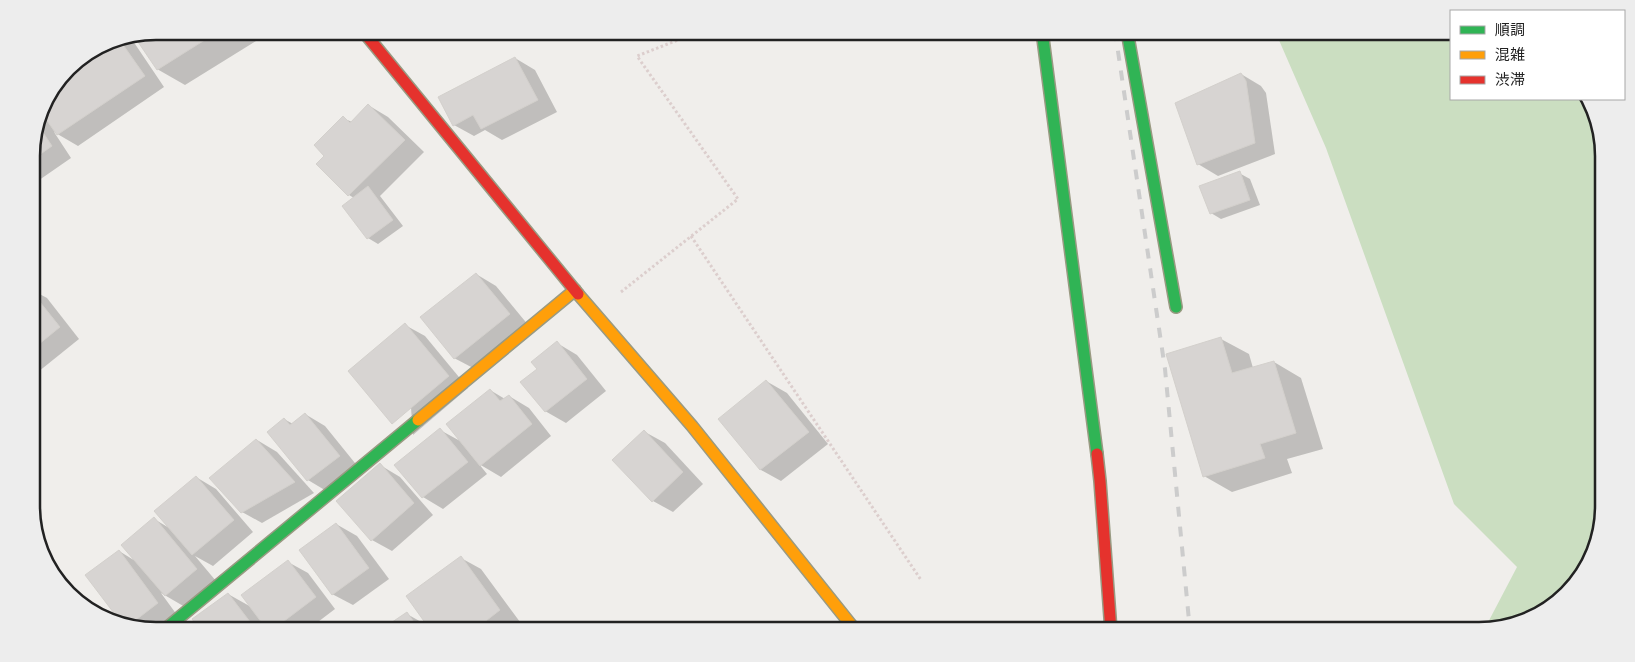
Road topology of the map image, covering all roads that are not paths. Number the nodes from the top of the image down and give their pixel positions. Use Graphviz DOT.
graph roads {
  1 [pos="370,40"];
  2 [pos="1043,40"];
  3 [pos="1129,40"];
  4 [pos="575,290"];
  5 [pos="1176,307"];
  6 [pos="174,622"];
  7 [pos="849,622"];
  8 [pos="1110,622"];
  1 -- 4 [label="street"];
  2 -- 8 [label="street"];
  3 -- 5 [label="street"];
  4 -- 6 [label="street"];
  4 -- 7 [label="street"];
}
